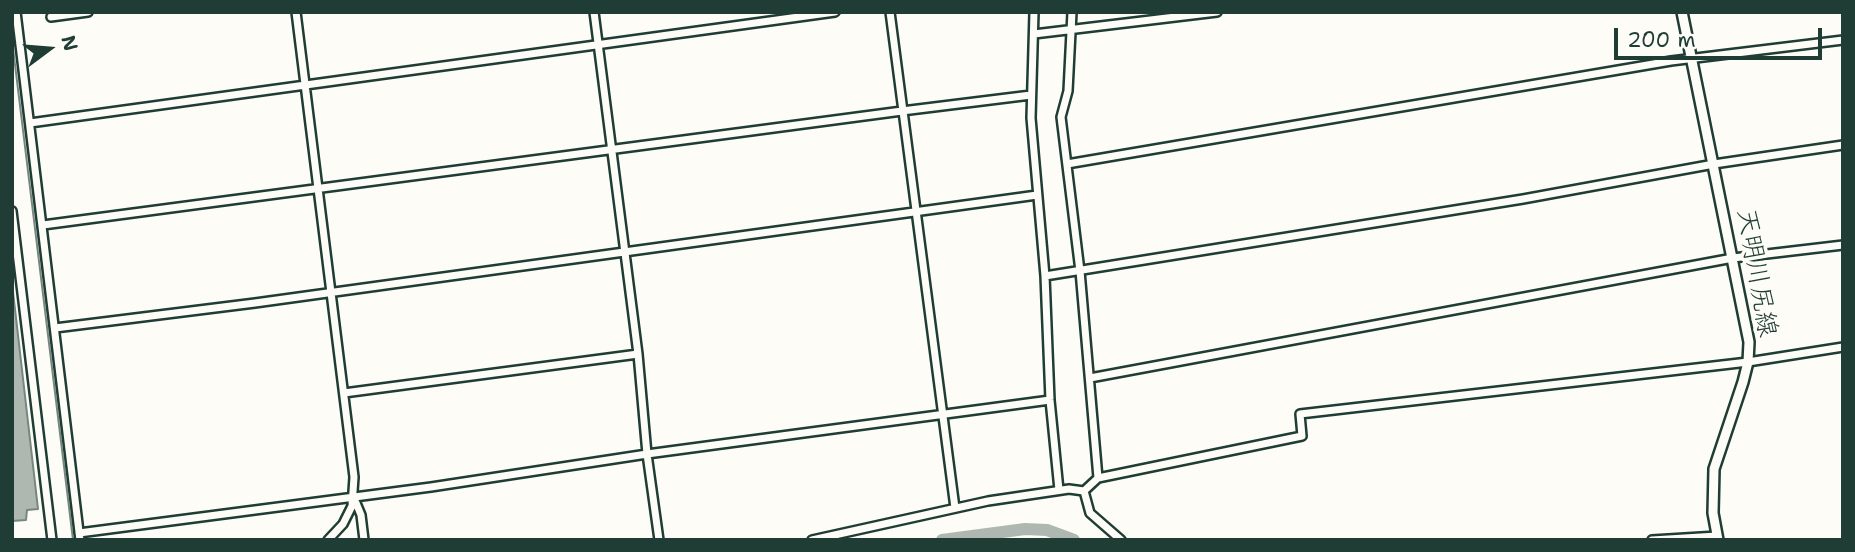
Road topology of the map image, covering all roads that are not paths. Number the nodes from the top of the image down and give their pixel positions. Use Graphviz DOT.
graph roads {
  1 [pos="16,12"];
  2 [pos="88,12"];
  3 [pos="296,12"];
  4 [pos="594,12"];
  5 [pos="835,12"];
  6 [pos="890,12"];
  7 [pos="1034,12"];
  8 [pos="1072,12"];
  9 [pos="1217,12"];
  10 [pos="1682,12"];
  11 [pos="51,17"];
  12 [pos="1071,30"];
  13 [pos="1034,34"];
  14 [pos="1843,40"];
  15 [pos="598,46"];
  16 [pos="1692,59"];
  17 [pos="305,86"];
  18 [pos="1031,96"];
  19 [pos="902,111"];
  20 [pos="30,123"];
  21 [pos="1843,145"];
  22 [pos="611,149"];
  23 [pos="1067,164"];
  24 [pos="1714,164"];
  25 [pos="318,188"];
  26 [pos="1037,195"];
  27 [pos="12,211"];
  28 [pos="915,214"];
  29 [pos="43,225"];
  30 [pos="1843,245"];
  31 [pos="624,253"];
  32 [pos="1733,258"];
  33 [pos="1080,271"];
  34 [pos="1045,276"];
  35 [pos="331,292"];
  36 [pos="55,328"];
  37 [pos="1843,347"];
  38 [pos="638,354"];
  39 [pos="1748,362"];
  40 [pos="1090,377"];
  41 [pos="344,393"];
  42 [pos="1050,400"];
  43 [pos="942,414"];
  44 [pos="647,454"];
  45 [pos="1098,478"];
  46 [pos="1059,490"];
  47 [pos="1084,491"];
  48 [pos="354,497"];
  49 [pos="955,508"];
  50 [pos="80,536"];
  51 [pos="1717,538"];
  52 [pos="52,540"];
  53 [pos="328,540"];
  54 [pos="364,540"];
  55 [pos="659,540"];
  56 [pos="812,540"];
  57 [pos="1121,540"];
  58 [pos="1652,540"];
  1 -- 20 [label="street"];
  2 -- 11 [label="street"];
  3 -- 17 [label="street"];
  4 -- 15 [label="street"];
  5 -- 15 [label="street"];
  6 -- 19 [label="street"];
  7 -- 13 [label="street"];
  8 -- 12 [label="street"];
  9 -- 12 [label="street"];
  10 -- 16 [label="main road, 天明川尻線"];
  12 -- 13 [label="street"];
  12 -- 23 [label="street"];
  13 -- 18 [label="street"];
  14 -- 16 [label="street"];
  15 -- 17 [label="street"];
  15 -- 22 [label="street"];
  16 -- 23 [label="street"];
  16 -- 24 [label="main road, 天明川尻線"];
  17 -- 20 [label="street"];
  17 -- 25 [label="street"];
  18 -- 19 [label="street"];
  18 -- 26 [label="street"];
  19 -- 22 [label="street"];
  19 -- 28 [label="street"];
  20 -- 29 [label="street"];
  21 -- 24 [label="street"];
  22 -- 25 [label="street"];
  22 -- 31 [label="street"];
  23 -- 33 [label="street"];
  24 -- 32 [label="main road, 天明川尻線"];
  24 -- 33 [label="street"];
  25 -- 29 [label="street"];
  25 -- 35 [label="street"];
  26 -- 28 [label="street"];
  26 -- 34 [label="street"];
  27 -- 52 [label="street"];
  28 -- 31 [label="street"];
  28 -- 43 [label="street"];
  29 -- 36 [label="street"];
  30 -- 32 [label="street"];
  31 -- 35 [label="street"];
  31 -- 38 [label="street"];
  32 -- 39 [label="main road, 天明川尻線"];
  32 -- 40 [label="street"];
  33 -- 34 [label="street"];
  33 -- 40 [label="street"];
  34 -- 42 [label="street"];
  35 -- 36 [label="street"];
  35 -- 41 [label="street"];
  36 -- 50 [label="street"];
  37 -- 39 [label="street"];
  38 -- 41 [label="street"];
  38 -- 44 [label="street"];
  39 -- 45 [label="street"];
  39 -- 51 [label="main road, 天明川尻線"];
  40 -- 45 [label="street"];
  41 -- 48 [label="street"];
  42 -- 43 [label="street"];
  42 -- 46 [label="street"];
  43 -- 44 [label="street"];
  43 -- 49 [label="street"];
  44 -- 48 [label="street"];
  44 -- 55 [label="street"];
  45 -- 47 [label="street"];
  46 -- 47 [label="street"];
  46 -- 49 [label="street"];
  47 -- 57 [label="street"];
  48 -- 50 [label="street"];
  48 -- 53 [label="street"];
  48 -- 54 [label="street"];
  49 -- 56 [label="street"];
  51 -- 58 [label="street"];
}
